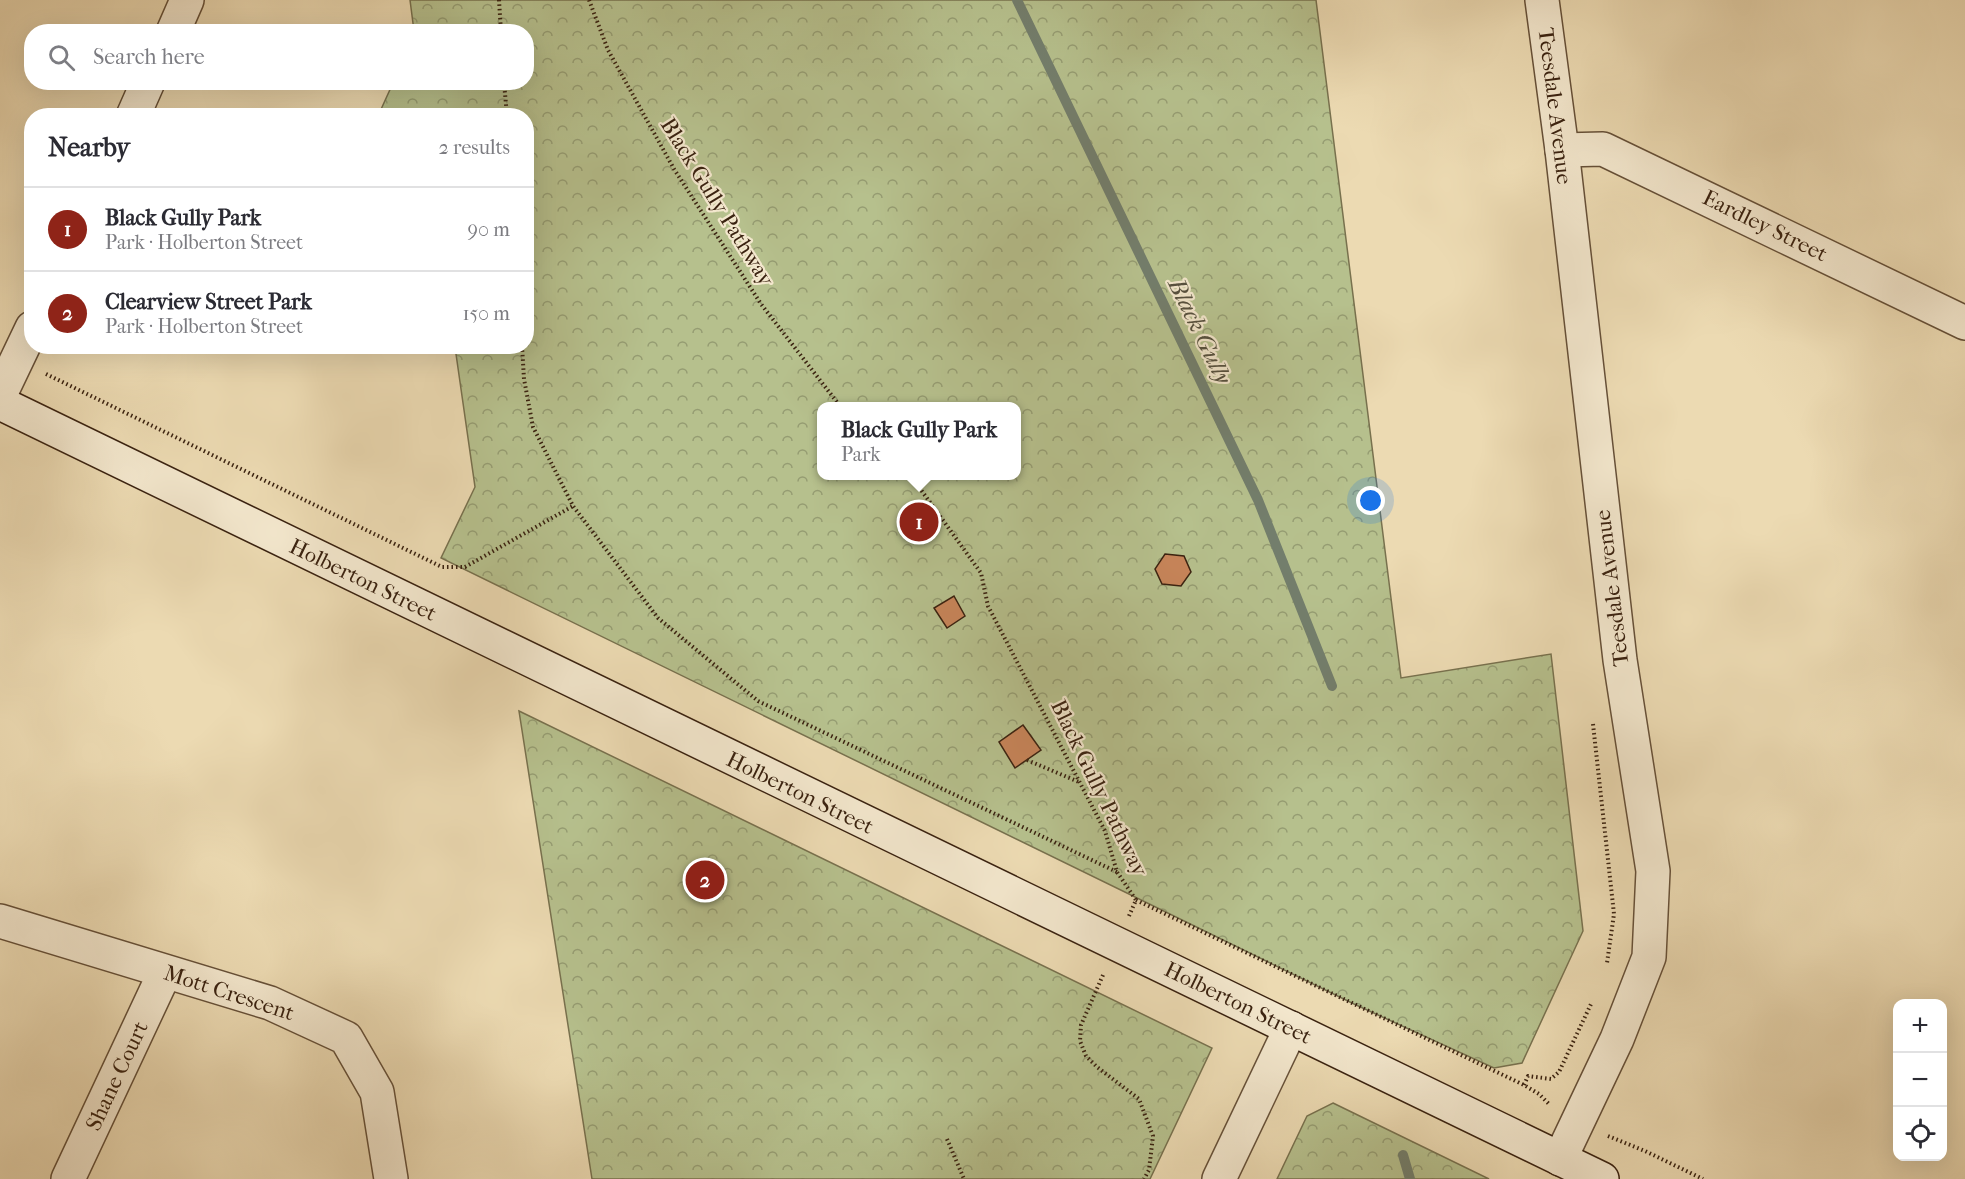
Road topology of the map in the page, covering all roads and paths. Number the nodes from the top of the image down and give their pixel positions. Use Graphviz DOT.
graph roads {
  1 [pos="188,0"];
  2 [pos="499,0"];
  3 [pos="589,0"];
  4 [pos="1542,0"];
  5 [pos="176,24"];
  6 [pos="500,24"];
  7 [pos="144,90"];
  8 [pos="505,90"];
  9 [pos="137,108"];
  10 [pos="506,108"];
  11 [pos="1562,150"];
  12 [pos="1965,323"];
  13 [pos="24,344"];
  14 [pos="522,354"];
  15 [pos="16,361"];
  16 [pos="0,395"];
  17 [pos="0,402"];
  18 [pos="837,402"];
  19 [pos="914,480"];
  20 [pos="573,507"];
  21 [pos="1592,716"];
  22 [pos="1027,760"];
  23 [pos="1080,782"];
  24 [pos="1117,873"];
  25 [pos="1136,900"];
  26 [pos="0,921"];
  27 [pos="1117,945"];
  28 [pos="1605,969"];
  29 [pos="165,972"];
  30 [pos="1593,999"];
  31 [pos="1291,1028"];
  32 [pos="1524,1084"];
  33 [pos="1578,1123"];
  34 [pos="947,1139"];
  35 [pos="1560,1159"];
  36 [pos="68,1179"];
  37 [pos="391,1179"];
  38 [pos="964,1179"];
  39 [pos="1144,1179"];
  40 [pos="1219,1179"];
  41 [pos="1602,1179"];
  42 [pos="1703,1179"];
  1 -- 5 [label="street"];
  2 -- 6 [label="path"];
  3 -- 18 [label="path, Black Gully Pathway"];
  4 -- 11 [label="street, Teesdale Avenue"];
  7 -- 9 [label="street"];
  8 -- 10 [label="path"];
  11 -- 12 [label="street, Eardley Street"];
  11 -- 33 [label="street, Teesdale Avenue"];
  13 -- 15 [label="street"];
  14 -- 20 [label="path"];
  15 -- 16 [label="street"];
  15 -- 20 [label="path"];
  17 -- 27 [label="street, Holberton Street"];
  19 -- 23 [label="path, Black Gully Pathway"];
  20 -- 24 [label="path"];
  21 -- 28 [label="path"];
  22 -- 23 [label="path"];
  23 -- 24 [label="path, Black Gully Pathway"];
  24 -- 25 [label="path, Black Gully Pathway"];
  25 -- 27 [label="path, Black Gully Pathway"];
  25 -- 32 [label="path"];
  26 -- 29 [label="street, Mott Crescent"];
  27 -- 31 [label="street, Holberton Street"];
  27 -- 39 [label="path, Black Gully Pathway"];
  29 -- 36 [label="street, Shane Court"];
  29 -- 37 [label="street, Mott Crescent"];
  30 -- 32 [label="path"];
  31 -- 35 [label="street, Holberton Street"];
  31 -- 40 [label="street"];
  32 -- 33 [label="path"];
  33 -- 35 [label="street, Teesdale Avenue"];
  33 -- 42 [label="path"];
  34 -- 38 [label="path"];
  35 -- 41 [label="street, Holberton Street"];
}
